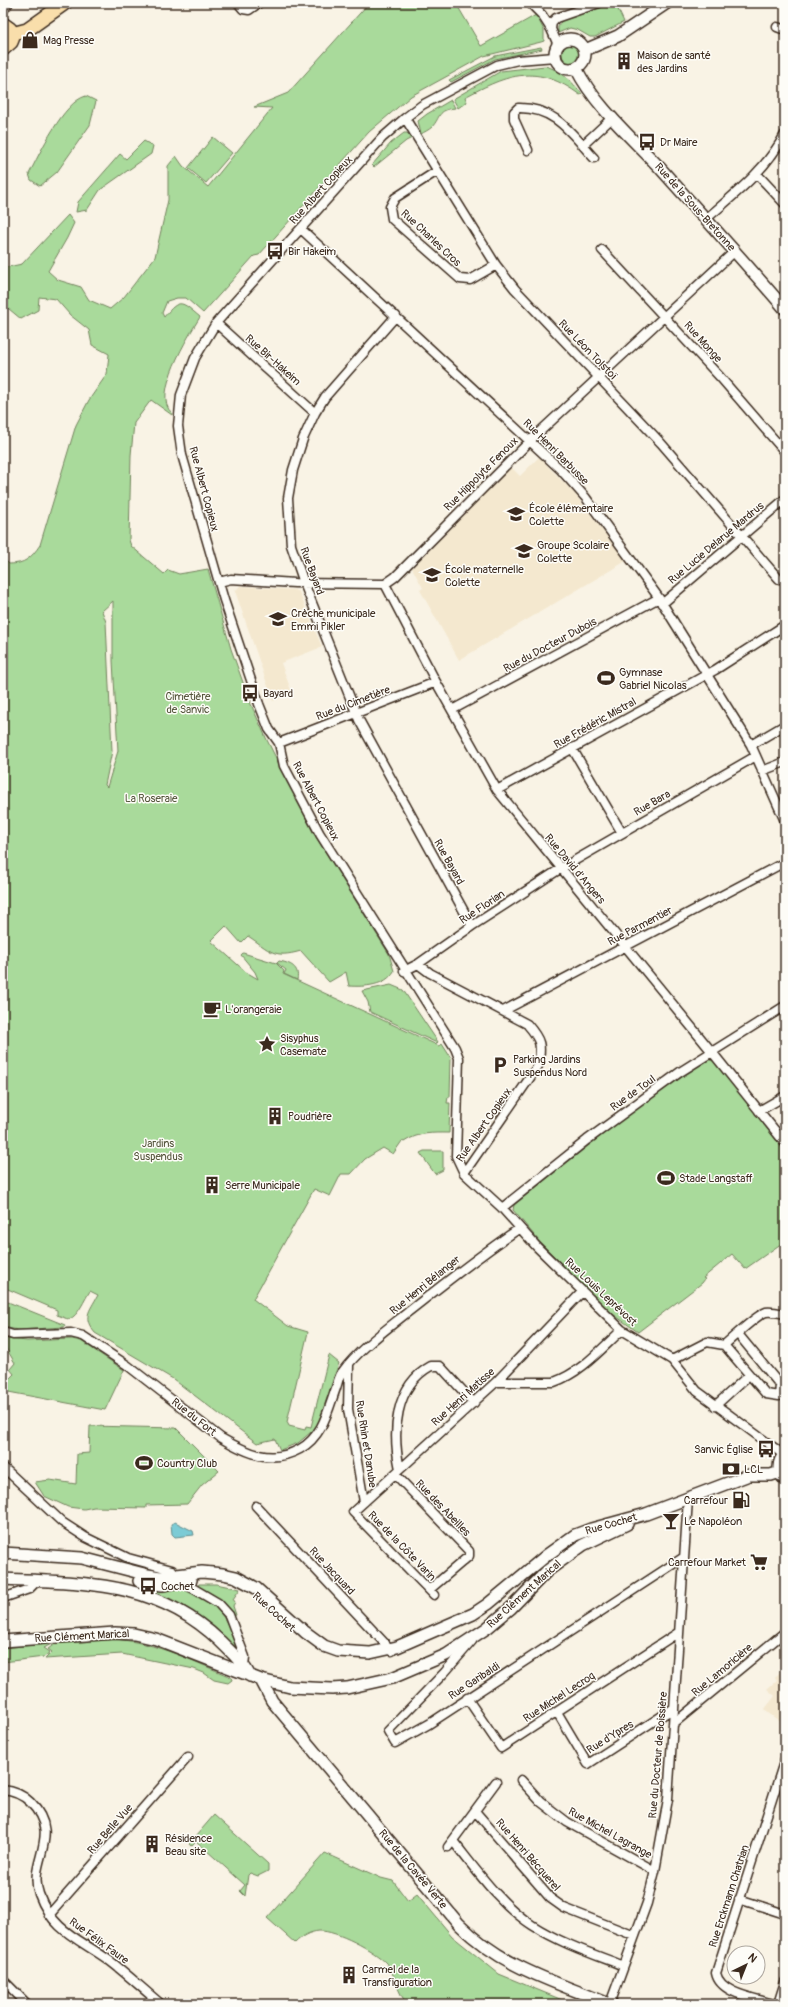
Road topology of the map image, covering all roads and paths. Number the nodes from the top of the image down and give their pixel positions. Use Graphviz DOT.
graph roads {
  1 [pos="7,3"];
  2 [pos="65,3"];
  3 [pos="238,3"];
  4 [pos="259,3"];
  5 [pos="530,3"];
  6 [pos="599,3"];
  7 [pos="667,3"];
  8 [pos="3,8"];
  9 [pos="3,24"];
  10 [pos="777,27"];
  11 [pos="551,29"];
  12 [pos="785,30"];
  13 [pos="12,34"];
  14 [pos="558,45"];
  15 [pos="3,49"];
  16 [pos="585,50"];
  17 [pos="555,57"];
  18 [pos="576,68"];
  19 [pos="613,117"];
  20 [pos="405,118"];
  21 [pos="785,134"];
  22 [pos="583,145"];
  23 [pos="528,150"];
  24 [pos="594,158"];
  25 [pos="437,171"];
  26 [pos="757,174"];
  27 [pos="785,204"];
  28 [pos="706,219"];
  29 [pos="301,229"];
  30 [pos="602,250"];
  31 [pos="735,251"];
  32 [pos="496,265"];
  33 [pos="785,309"];
  34 [pos="396,316"];
  35 [pos="664,316"];
  36 [pos="216,324"];
  37 [pos="598,376"];
  38 [pos="315,413"];
  39 [pos="530,441"];
  40 [pos="785,452"];
  41 [pos="785,499"];
  42 [pos="741,536"];
  43 [pos="778,579"];
  44 [pos="219,582"];
  45 [pos="304,583"];
  46 [pos="385,584"];
  47 [pos="660,601"];
  48 [pos="785,625"];
  49 [pos="706,673"];
  50 [pos="436,682"];
  51 [pos="452,710"];
  52 [pos="356,713"];
  53 [pos="785,725"];
  54 [pos="279,743"];
  55 [pos="751,745"];
  56 [pos="572,748"];
  57 [pos="756,756"];
  58 [pos="785,762"];
  59 [pos="762,771"];
  60 [pos="497,790"];
  61 [pos="785,821"];
  62 [pos="622,833"];
  63 [pos="785,862"];
  64 [pos="560,869"];
  65 [pos="472,926"];
  66 [pos="626,946"];
  67 [pos="418,964"];
  68 [pos="404,971"];
  69 [pos="785,1006"];
  70 [pos="505,1010"];
  71 [pos="712,1052"];
  72 [pos="785,1096"];
  73 [pos="759,1111"];
  74 [pos="785,1144"];
  75 [pos="464,1173"];
  76 [pos="502,1208"];
  77 [pos="520,1228"];
  78 [pos="582,1292"];
  79 [pos="785,1314"];
  80 [pos="622,1330"];
  81 [pos="3,1332"];
  82 [pos="738,1334"];
  83 [pos="724,1345"];
  84 [pos="672,1360"];
  85 [pos="349,1364"];
  86 [pos="749,1375"];
  87 [pos="496,1382"];
  88 [pos="474,1403"];
  89 [pos="716,1406"];
  90 [pos="784,1454"];
  91 [pos="3,1467"];
  92 [pos="397,1471"];
  93 [pos="782,1476"];
  94 [pos="688,1499"];
  95 [pos="364,1502"];
  96 [pos="256,1506"];
  97 [pos="353,1512"];
  98 [pos="646,1514"];
  99 [pos="3,1553"];
  100 [pos="684,1556"];
  101 [pos="3,1558"];
  102 [pos="3,1578"];
  103 [pos="180,1578"];
  104 [pos="38,1580"];
  105 [pos="432,1592"];
  106 [pos="3,1598"];
  107 [pos="679,1632"];
  108 [pos="785,1632"];
  109 [pos="477,1635"];
  110 [pos="3,1641"];
  111 [pos="392,1648"];
  112 [pos="244,1665"];
  113 [pos="250,1676"];
  114 [pos="261,1680"];
  115 [pos="467,1698"];
  116 [pos="674,1708"];
  117 [pos="557,1712"];
  118 [pos="673,1724"];
  119 [pos="188,1757"];
  120 [pos="785,1759"];
  121 [pos="783,1772"];
  122 [pos="521,1780"];
  123 [pos="496,1782"];
  124 [pos="3,1790"];
  125 [pos="476,1811"];
  126 [pos="655,1871"];
  127 [pos="739,1899"];
  128 [pos="785,1914"];
  129 [pos="49,1915"];
  130 [pos="635,1936"];
  131 [pos="624,1966"];
  132 [pos="3,1980"];
  133 [pos="785,1982"];
  134 [pos="27,2004"];
  135 [pos="161,2004"];
  136 [pos="610,2004"];
  137 [pos="773,2004"];
  138 [pos="778,2004"];
  1 -- 8 [label="street"];
  2 -- 13 [label="main road"];
  3 -- 4 [label="street"];
  5 -- 11 [label="street"];
  6 -- 11 [label="street"];
  7 -- 16 [label="street"];
  9 -- 13 [label="main road"];
  10 -- 12 [label="street"];
  11 -- 14 [label="street"];
  13 -- 15 [label="main road"];
  14 -- 16 [label="street"];
  14 -- 17 [label="street"];
  16 -- 18 [label="street"];
  17 -- 18 [label="street"];
  17 -- 20 [label="street, Rue Albert Copieux"];
  18 -- 19 [label="street, Rue de la Sous-Bretonne"];
  19 -- 22 [label="street"];
  19 -- 28 [label="street, Rue de la Sous-Bretonne"];
  20 -- 25 [label="street, Rue Léon Tolstoï"];
  20 -- 29 [label="street, Rue Albert Copieux"];
  21 -- 26 [label="street"];
  22 -- 23 [label="street"];
  22 -- 24 [label="street"];
  25 -- 32 [label="street, Rue Léon Tolstoï"];
  25 -- 32 [label="street, Rue Charles Cros"];
  26 -- 27 [label="street"];
  26 -- 28 [label="street"];
  28 -- 31 [label="street, Rue de la Sous-Bretonne"];
  29 -- 34 [label="street, Rue Henri Barbusse"];
  29 -- 36 [label="street, Rue Albert Copieux"];
  30 -- 35 [label="street, Rue Monge"];
  31 -- 33 [label="street, Rue de la Sous-Bretonne"];
  31 -- 35 [label="street, Rue Hippolyte Fenoux"];
  32 -- 37 [label="street, Rue Léon Tolstoï"];
  34 -- 38 [label="street, Rue Bayard"];
  34 -- 39 [label="street, Rue Henri Barbusse"];
  35 -- 37 [label="street, Rue Hippolyte Fenoux"];
  35 -- 40 [label="street, Rue Monge"];
  36 -- 38 [label="street, Rue Bir-Hakeim"];
  36 -- 44 [label="street, Rue Albert Copieux"];
  37 -- 39 [label="street, Rue Hippolyte Fenoux"];
  37 -- 42 [label="street, Rue Léon Tolstoï"];
  38 -- 45 [label="street, Rue Bayard"];
  39 -- 46 [label="street, Rue Hippolyte Fenoux"];
  39 -- 47 [label="street, Rue Henri Barbusse"];
  41 -- 42 [label="street, Rue Lucie Delarue Mardrus"];
  42 -- 43 [label="street, Rue Léon Tolstoï"];
  42 -- 47 [label="street, Rue Lucie Delarue Mardrus"];
  44 -- 45 [label="street"];
  44 -- 54 [label="street, Rue Albert Copieux"];
  45 -- 46 [label="street"];
  45 -- 52 [label="street, Rue Bayard"];
  46 -- 50 [label="street, Rue David d'Angers"];
  47 -- 49 [label="street, Rue Henri Barbusse"];
  47 -- 51 [label="street, Rue du Docteur Dubois"];
  48 -- 49 [label="street, Rue Frédéric Mistral"];
  49 -- 55 [label="street, Rue Henri Barbusse"];
  49 -- 56 [label="street, Rue Frédéric Mistral"];
  50 -- 51 [label="street, Rue David d'Angers"];
  50 -- 52 [label="street, Rue du Cimetière"];
  51 -- 60 [label="street, Rue David d'Angers"];
  52 -- 54 [label="street, Rue du Cimetière"];
  52 -- 65 [label="street, Rue Bayard"];
  53 -- 55 [label="street"];
  54 -- 68 [label="street, Rue Albert Copieux"];
  55 -- 57 [label="street, Rue Henri Barbusse"];
  56 -- 60 [label="street, Rue Frédéric Mistral"];
  56 -- 62 [label="street"];
  57 -- 59 [label="street, Rue Henri Barbusse"];
  57 -- 62 [label="street, Rue Bara"];
  58 -- 59 [label="street"];
  59 -- 61 [label="street, Rue Henri Barbusse"];
  60 -- 64 [label="street, Rue David d'Angers"];
  62 -- 64 [label="street, Rue Bara"];
  63 -- 66 [label="street, Rue Parmentier"];
  64 -- 65 [label="street, Rue Florian"];
  64 -- 66 [label="street, Rue David d'Angers"];
  65 -- 67 [label="street, Rue Florian"];
  66 -- 70 [label="street, Rue Parmentier"];
  66 -- 71 [label="street, Rue David d'Angers"];
  67 -- 68 [label="street"];
  67 -- 70 [label="street, Rue Albert Copieux"];
  68 -- 75 [label="street, Rue Albert Copieux"];
  69 -- 71 [label="street, Rue de Toul"];
  70 -- 75 [label="street, Rue Albert Copieux"];
  71 -- 73 [label="street, Rue David d'Angers"];
  71 -- 76 [label="street, Rue de Toul"];
  72 -- 73 [label="street"];
  73 -- 74 [label="street, Rue David d'Angers"];
  75 -- 76 [label="street, Rue Albert Copieux"];
  76 -- 77 [label="street, Rue Albert Copieux"];
  77 -- 78 [label="street, Rue Louis Leprévost"];
  77 -- 85 [label="street, Rue Henri Bélanger"];
  78 -- 80 [label="street, Rue Louis Leprévost"];
  78 -- 87 [label="street, Rue Henri Matisse"];
  79 -- 82 [label="street"];
  80 -- 84 [label="street, Rue Louis Leprévost"];
  80 -- 87 [label="street"];
  81 -- 85 [label="street, Rue du Fort"];
  82 -- 83 [label="street"];
  82 -- 86 [label="street"];
  83 -- 84 [label="street"];
  83 -- 86 [label="street"];
  84 -- 89 [label="street, Rue Louis Leprévost"];
  85 -- 95 [label="street, Rue Rhin et Danube"];
  86 -- 89 [label="street"];
  87 -- 88 [label="street, Rue Henri Matisse"];
  88 -- 92 [label="street, Rue Henri Matisse"];
  88 -- 92 [label="street"];
  89 -- 90 [label="street, Rue Louis Leprévost"];
  90 -- 93 [label="street"];
  91 -- 103 [label="street"];
  92 -- 95 [label="street, Rue Henri Matisse"];
  92 -- 105 [label="street, Rue des Abeilles"];
  93 -- 94 [label="street, Rue Cochet"];
  94 -- 98 [label="street, Rue Cochet"];
  94 -- 100 [label="street, Rue du Docteur de Boissière"];
  95 -- 97 [label="street, Rue Henri Matisse"];
  96 -- 111 [label="street, Rue Jacquard"];
  97 -- 105 [label="street, Rue de la Côte Varin"];
  98 -- 109 [label="street, Rue Clément Marical"];
  98 -- 111 [label="street, Rue Cochet"];
  99 -- 103 [label="street, Rue Cochet"];
  100 -- 107 [label="street, Rue du Docteur de Boissière"];
  100 -- 115 [label="street, Rue Garibaldi"];
  101 -- 103 [label="street, Rue Cochet"];
  102 -- 104 [label="street"];
  103 -- 111 [label="street, Rue Cochet"];
  103 -- 112 [label="street"];
  104 -- 106 [label="street"];
  104 -- 112 [label="street"];
  107 -- 116 [label="street, Rue du Docteur de Boissière"];
  107 -- 117 [label="street, Rue Michel Lecroq"];
  108 -- 118 [label="street, Rue Lamoricière"];
  109 -- 114 [label="street, Rue Clément Marical"];
  109 -- 115 [label="street, Rue Garibaldi"];
  110 -- 113 [label="street, Rue Clément Marical"];
  112 -- 113 [label="street"];
  113 -- 114 [label="street"];
  114 -- 136 [label="street, Rue de la Cavée Verte"];
  115 -- 117 [label="street, Rue Michel Lecroq"];
  116 -- 117 [label="street, Rue d'Ypres"];
  116 -- 118 [label="street, Rue du Docteur de Boissière"];
  118 -- 126 [label="street, Rue du Docteur de Boissière"];
  119 -- 129 [label="street, Rue Belle Vue"];
  120 -- 121 [label="street, Rue Erckmann Chatrian"];
  121 -- 127 [label="street, Rue Erckmann Chatrian"];
  122 -- 126 [label="street, Rue Michel Lagrange"];
  123 -- 125 [label="street"];
  124 -- 129 [label="street, Rue Félix Faure"];
  125 -- 130 [label="street, Rue Henri Bécquerel"];
  125 -- 131 [label="street"];
  126 -- 130 [label="street, Rue du Docteur de Boissière"];
  127 -- 128 [label="street"];
  127 -- 137 [label="street, Rue Erckmann Chatrian"];
  129 -- 135 [label="street, Rue Félix Faure"];
  130 -- 131 [label="street, Rue du Docteur de Boissière"];
  131 -- 136 [label="street, Rue du Docteur de Boissière"];
  132 -- 134 [label="street"];
  133 -- 138 [label="street"];
}
